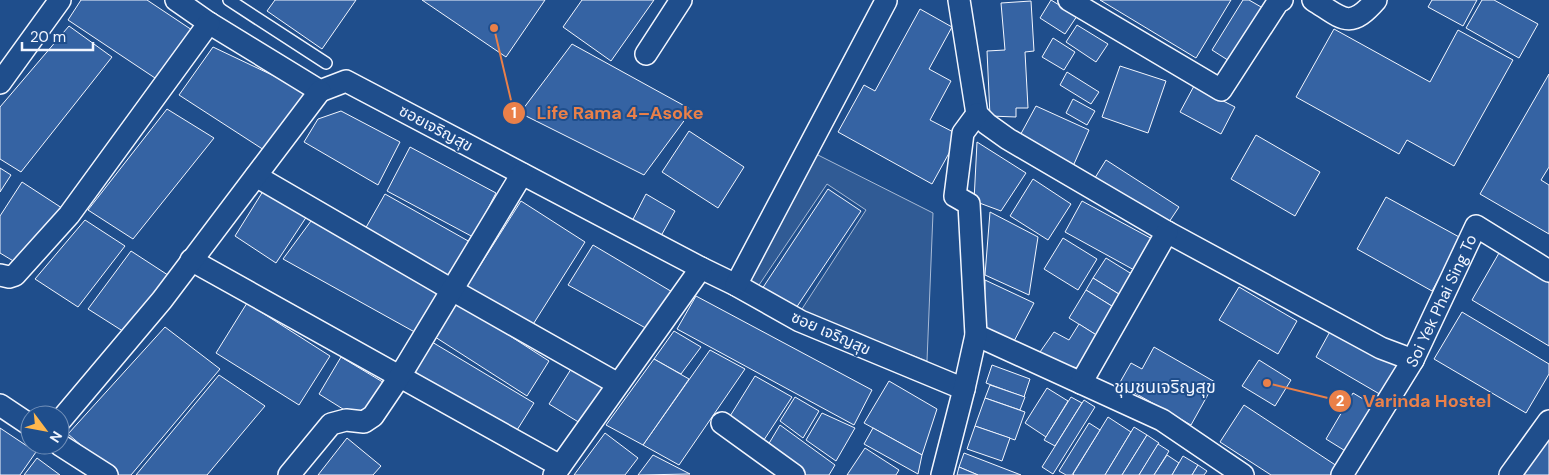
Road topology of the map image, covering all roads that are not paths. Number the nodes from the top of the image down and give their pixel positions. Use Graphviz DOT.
graph roads {
  1 [pos="60,0"];
  2 [pos="176,0"];
  3 [pos="229,0"];
  4 [pos="681,0"];
  5 [pos="869,0"];
  6 [pos="887,0"];
  7 [pos="959,0"];
  8 [pos="1069,0"];
  9 [pos="1282,0"];
  10 [pos="1312,0"];
  11 [pos="1376,0"];
  12 [pos="209,22"];
  13 [pos="646,54"];
  14 [pos="326,63"];
  15 [pos="0,83"];
  16 [pos="320,91"];
  17 [pos="977,114"];
  18 [pos="522,174"];
  19 [pos="256,176"];
  20 [pos="1167,232"];
  21 [pos="191,260"];
  22 [pos="700,268"];
  23 [pos="1549,271"];
  24 [pos="0,275"];
  25 [pos="736,285"];
  26 [pos="452,290"];
  27 [pos="976,335"];
  28 [pos="1413,360"];
  29 [pos="400,376"];
  30 [pos="1081,383"];
  31 [pos="618,384"];
  32 [pos="964,390"];
  33 [pos="0,405"];
  34 [pos="70,409"];
  35 [pos="20,418"];
  36 [pos="1549,421"];
  37 [pos="722,423"];
  38 [pos="70,451"];
  39 [pos="557,470"];
  40 [pos="107,475"];
  41 [pos="289,475"];
  42 [pos="794,475"];
  43 [pos="942,475"];
  44 [pos="1243,475"];
  45 [pos="1342,475"];
  46 [pos="1510,475"];
  1 -- 15 [label="street"];
  2 -- 12 [label="street"];
  3 -- 14 [label="lane"];
  4 -- 13 [label="street"];
  5 -- 6 [label="street"];
  6 -- 25 [label="street"];
  7 -- 17 [label="street"];
  8 -- 9 [label="street"];
  10 -- 11 [label="street"];
  12 -- 16 [label="street"];
  12 -- 24 [label="street"];
  16 -- 18 [label="street, ซอยเจริญสุข"];
  16 -- 19 [label="street"];
  17 -- 20 [label="street"];
  17 -- 27 [label="street"];
  18 -- 22 [label="street, ซอยเจริญสุข"];
  18 -- 26 [label="street"];
  19 -- 21 [label="street"];
  19 -- 26 [label="street"];
  20 -- 28 [label="street"];
  20 -- 30 [label="street"];
  21 -- 29 [label="street"];
  21 -- 34 [label="street"];
  22 -- 25 [label="street, ซอย เจริญสุข"];
  22 -- 31 [label="street"];
  23 -- 28 [label="street, Soi Yek Phai Sing To"];
  25 -- 32 [label="street, ซอย เจริญสุข"];
  26 -- 29 [label="street"];
  26 -- 31 [label="street"];
  27 -- 30 [label="street"];
  27 -- 32 [label="street"];
  28 -- 45 [label="street, Soi Yek Phai Sing To"];
  29 -- 39 [label="street"];
  29 -- 41 [label="street"];
  30 -- 44 [label="street"];
  31 -- 39 [label="street"];
  32 -- 43 [label="street"];
  33 -- 35 [label="street"];
  36 -- 46 [label="street"];
  37 -- 42 [label="street"];
  38 -- 40 [label="street"];
}
